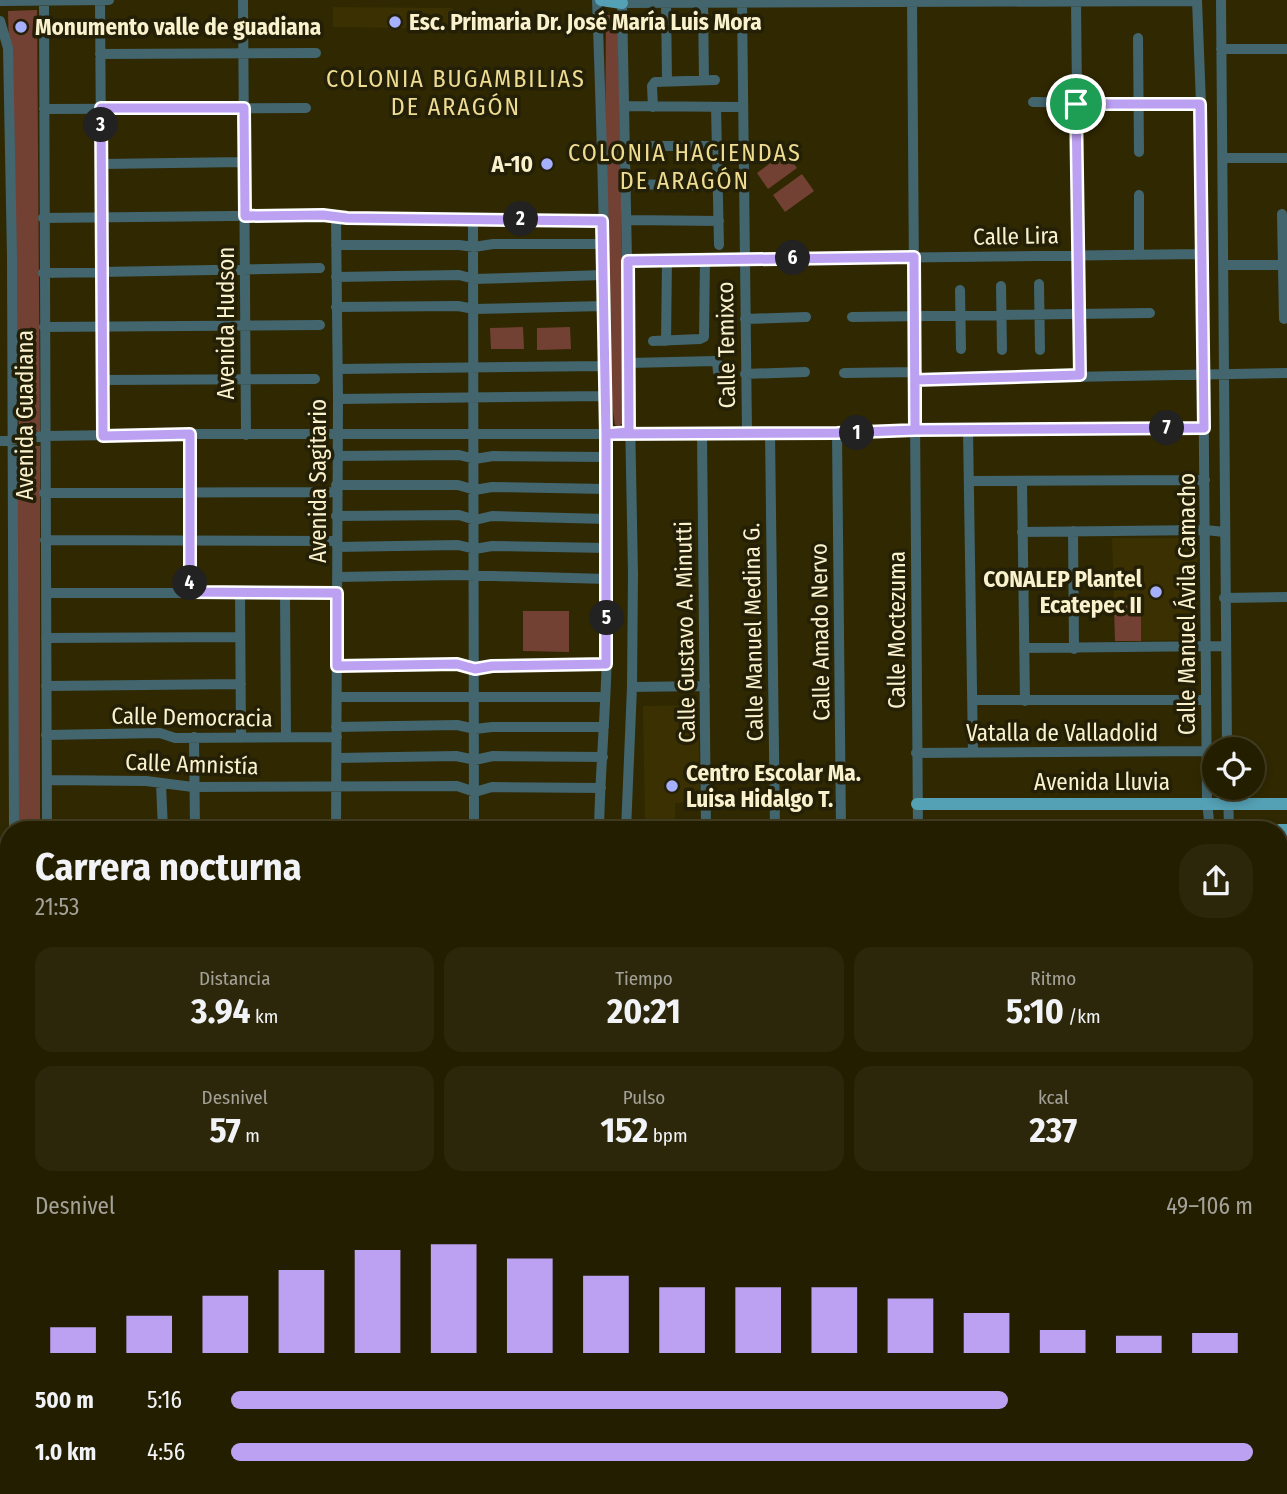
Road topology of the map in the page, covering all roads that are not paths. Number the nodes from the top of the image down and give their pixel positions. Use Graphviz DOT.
graph roads {
  1 [pos="44,0"];
  2 [pos="100,0"];
  3 [pos="109,0"];
  4 [pos="243,0"];
  5 [pos="599,0"];
  6 [pos="1197,0"];
  7 [pos="1221,0"];
  8 [pos="0,1"];
  9 [pos="912,1"];
  10 [pos="622,2"];
  11 [pos="1076,2"];
  12 [pos="742,3"];
  13 [pos="666,4"];
  14 [pos="703,4"];
  15 [pos="0,21"];
  16 [pos="1138,38"];
  17 [pos="4,49"];
  18 [pos="1221,49"];
  19 [pos="1287,49"];
  20 [pos="244,53"];
  21 [pos="316,53"];
  22 [pos="100,54"];
  23 [pos="704,80"];
  24 [pos="716,80"];
  25 [pos="667,81"];
  26 [pos="1033,102"];
  27 [pos="1138,103"];
  28 [pos="1076,104"];
  29 [pos="1200,104"];
  30 [pos="625,106"];
  31 [pos="653,107"];
  32 [pos="716,107"];
  33 [pos="741,107"];
  34 [pos="101,108"];
  35 [pos="244,108"];
  36 [pos="306,108"];
  37 [pos="44,109"];
  38 [pos="626,146"];
  39 [pos="716,146"];
  40 [pos="1139,152"];
  41 [pos="1223,158"];
  42 [pos="1287,158"];
  43 [pos="244,162"];
  44 [pos="102,164"];
  45 [pos="627,184"];
  46 [pos="718,186"];
  47 [pos="5,189"];
  48 [pos="1139,195"];
  49 [pos="1282,214"];
  50 [pos="245,216"];
  51 [pos="43,218"];
  52 [pos="336,218"];
  53 [pos="474,218"];
  54 [pos="102,219"];
  55 [pos="628,220"];
  56 [pos="602,221"];
  57 [pos="719,221"];
  58 [pos="603,244"];
  59 [pos="336,245"];
  60 [pos="719,245"];
  61 [pos="474,247"];
  62 [pos="1139,254"];
  63 [pos="1202,254"];
  64 [pos="1079,255"];
  65 [pos="0,256"];
  66 [pos="12,257"];
  67 [pos="914,257"];
  68 [pos="743,259"];
  69 [pos="667,260"];
  70 [pos="705,260"];
  71 [pos="628,261"];
  72 [pos="1224,265"];
  73 [pos="1285,265"];
  74 [pos="320,268"];
  75 [pos="245,270"];
  76 [pos="102,272"];
  77 [pos="43,273"];
  78 [pos="604,275"];
  79 [pos="336,277"];
  80 [pos="474,279"];
  81 [pos="1039,284"];
  82 [pos="1000,286"];
  83 [pos="960,290"];
  84 [pos="604,306"];
  85 [pos="336,307"];
  86 [pos="474,309"];
  87 [pos="1150,313"];
  88 [pos="1039,314"];
  89 [pos="1078,315"];
  90 [pos="961,316"];
  91 [pos="1002,316"];
  92 [pos="806,317"];
  93 [pos="852,317"];
  94 [pos="914,317"];
  95 [pos="745,319"];
  96 [pos="1284,319"];
  97 [pos="320,325"];
  98 [pos="246,326"];
  99 [pos="44,327"];
  100 [pos="102,327"];
  101 [pos="653,341"];
  102 [pos="666,341"];
  103 [pos="961,349"];
  104 [pos="1002,350"];
  105 [pos="1040,350"];
  106 [pos="629,363"];
  107 [pos="605,366"];
  108 [pos="475,368"];
  109 [pos="338,369"];
  110 [pos="718,372"];
  111 [pos="805,372"];
  112 [pos="745,373"];
  113 [pos="844,373"];
  114 [pos="1287,373"];
  115 [pos="1203,374"];
  116 [pos="1225,374"];
  117 [pos="1080,375"];
  118 [pos="915,376"];
  119 [pos="315,379"];
  120 [pos="102,380"];
  121 [pos="246,380"];
  122 [pos="0,394"];
  123 [pos="13,394"];
  124 [pos="606,396"];
  125 [pos="474,398"];
  126 [pos="338,399"];
  127 [pos="1204,428"];
  128 [pos="968,429"];
  129 [pos="915,430"];
  130 [pos="629,432"];
  131 [pos="475,433"];
  132 [pos="747,433"];
  133 [pos="769,433"];
  134 [pos="837,433"];
  135 [pos="190,434"];
  136 [pos="606,434"];
  137 [pos="702,434"];
  138 [pos="246,435"];
  139 [pos="337,435"];
  140 [pos="45,436"];
  141 [pos="103,436"];
  142 [pos="13,441"];
  143 [pos="0,442"];
  144 [pos="337,456"];
  145 [pos="606,457"];
  146 [pos="475,459"];
  147 [pos="1205,480"];
  148 [pos="969,481"];
  149 [pos="1022,481"];
  150 [pos="336,488"];
  151 [pos="607,489"];
  152 [pos="475,490"];
  153 [pos="189,491"];
  154 [pos="44,493"];
  155 [pos="337,516"];
  156 [pos="607,519"];
  157 [pos="475,520"];
  158 [pos="1206,530"];
  159 [pos="1073,531"];
  160 [pos="1022,532"];
  161 [pos="1224,532"];
  162 [pos="45,540"];
  163 [pos="189,541"];
  164 [pos="337,544"];
  165 [pos="608,548"];
  166 [pos="475,549"];
  167 [pos="337,577"];
  168 [pos="475,578"];
  169 [pos="607,579"];
  170 [pos="190,592"];
  171 [pos="46,593"];
  172 [pos="240,593"];
  173 [pos="285,593"];
  174 [pos="337,593"];
  175 [pos="1287,597"];
  176 [pos="1224,598"];
  177 [pos="240,636"];
  178 [pos="46,638"];
  179 [pos="1206,646"];
  180 [pos="1225,646"];
  181 [pos="1024,648"];
  182 [pos="1074,649"];
  183 [pos="606,664"];
  184 [pos="337,666"];
  185 [pos="475,669"];
  186 [pos="241,684"];
  187 [pos="46,686"];
  188 [pos="705,686"];
  189 [pos="632,687"];
  190 [pos="337,697"];
  191 [pos="605,697"];
  192 [pos="475,699"];
  193 [pos="973,700"];
  194 [pos="1206,700"];
  195 [pos="1026,701"];
  196 [pos="604,727"];
  197 [pos="475,729"];
  198 [pos="336,732"];
  199 [pos="46,735"];
  200 [pos="194,737"];
  201 [pos="286,737"];
  202 [pos="1207,737"];
  203 [pos="1227,737"];
  204 [pos="241,738"];
  205 [pos="1202,751"];
  206 [pos="916,753"];
  207 [pos="973,753"];
  208 [pos="603,757"];
  209 [pos="337,758"];
  210 [pos="475,760"];
  211 [pos="47,780"];
  212 [pos="161,785"];
  213 [pos="336,785"];
  214 [pos="193,787"];
  215 [pos="601,788"];
  216 [pos="475,792"];
  217 [pos="1229,800"];
  218 [pos="1207,802"];
  219 [pos="1229,803"];
  220 [pos="917,804"];
  221 [pos="1287,804"];
  222 [pos="14,821"];
  223 [pos="47,821"];
  224 [pos="163,821"];
  225 [pos="195,821"];
  226 [pos="336,821"];
  227 [pos="474,821"];
  228 [pos="599,821"];
  229 [pos="626,821"];
  230 [pos="706,821"];
  231 [pos="775,821"];
  232 [pos="841,821"];
  233 [pos="918,821"];
  234 [pos="1209,821"];
  235 [pos="1229,821"];
  1 -- 2 [label="street"];
  1 -- 8 [label="street"];
  1 -- 37 [label="street, Avenida Guadiana"];
  2 -- 3 [label="street"];
  2 -- 22 [label="street"];
  4 -- 20 [label="street, Avenida Hudson"];
  5 -- 10 [label="main road"];
  5 -- 56 [label="street"];
  6 -- 11 [label="street"];
  6 -- 29 [label="street, Calle Manuel Ávila Camacho"];
  7 -- 18 [label="street, Calle Manuel Ávila Camacho"];
  9 -- 11 [label="street"];
  9 -- 12 [label="street"];
  9 -- 67 [label="street, Calle Moctezuma"];
  10 -- 13 [label="street"];
  10 -- 30 [label="street"];
  11 -- 28 [label="street"];
  12 -- 14 [label="street"];
  12 -- 33 [label="street, Calle Temixco"];
  13 -- 14 [label="street"];
  13 -- 25 [label="street"];
  14 -- 23 [label="street"];
  15 -- 17 [label="street, Avenida Guadiana"];
  16 -- 27 [label="street"];
  17 -- 47 [label="street, Avenida Guadiana"];
  18 -- 19 [label="street"];
  18 -- 41 [label="street, Calle Manuel Ávila Camacho"];
  20 -- 21 [label="street"];
  20 -- 22 [label="street"];
  20 -- 35 [label="street, Avenida Hudson"];
  22 -- 34 [label="street"];
  23 -- 24 [label="street"];
  23 -- 25 [label="street"];
  25 -- 31 [label="street"];
  26 -- 28 [label="street"];
  27 -- 28 [label="street"];
  27 -- 29 [label="street"];
  27 -- 40 [label="street"];
  28 -- 64 [label="street"];
  29 -- 63 [label="street, Calle Manuel Ávila Camacho"];
  30 -- 31 [label="street"];
  30 -- 38 [label="street"];
  31 -- 32 [label="street"];
  32 -- 33 [label="street"];
  32 -- 39 [label="street"];
  33 -- 68 [label="street, Calle Temixco"];
  34 -- 35 [label="street"];
  34 -- 37 [label="street"];
  34 -- 44 [label="street"];
  35 -- 36 [label="street"];
  35 -- 43 [label="street, Avenida Hudson"];
  37 -- 51 [label="street, Avenida Guadiana"];
  38 -- 39 [label="street"];
  38 -- 45 [label="street"];
  39 -- 46 [label="street"];
  41 -- 42 [label="street"];
  41 -- 72 [label="street, Calle Manuel Ávila Camacho"];
  43 -- 44 [label="street"];
  43 -- 50 [label="street, Avenida Hudson"];
  44 -- 54 [label="street"];
  45 -- 46 [label="street"];
  45 -- 55 [label="street"];
  46 -- 57 [label="street"];
  47 -- 66 [label="street, Avenida Guadiana"];
  48 -- 62 [label="street"];
  49 -- 73 [label="street"];
  50 -- 52 [label="street"];
  50 -- 54 [label="street"];
  50 -- 75 [label="street, Avenida Hudson"];
  51 -- 54 [label="street"];
  51 -- 77 [label="street, Avenida Guadiana"];
  52 -- 53 [label="street"];
  52 -- 59 [label="street, Avenida Sagitario"];
  53 -- 56 [label="street"];
  53 -- 61 [label="street"];
  54 -- 76 [label="street"];
  55 -- 57 [label="street"];
  55 -- 71 [label="street"];
  56 -- 58 [label="street"];
  57 -- 60 [label="street"];
  58 -- 61 [label="street"];
  58 -- 78 [label="street"];
  59 -- 61 [label="street"];
  59 -- 79 [label="street, Avenida Sagitario"];
  61 -- 80 [label="street"];
  62 -- 63 [label="street, Calle Lira"];
  62 -- 64 [label="street, Calle Lira"];
  63 -- 115 [label="street, Calle Manuel Ávila Camacho"];
  64 -- 67 [label="street, Calle Lira"];
  64 -- 89 [label="street"];
  65 -- 66 [label="street"];
  66 -- 123 [label="street, Avenida Guadiana"];
  67 -- 68 [label="street, Calle Lira"];
  67 -- 94 [label="street, Calle Moctezuma"];
  68 -- 70 [label="street, Calle Lira"];
  68 -- 95 [label="street, Calle Temixco"];
  69 -- 70 [label="street, Calle Lira"];
  69 -- 71 [label="street, Calle Lira"];
  69 -- 102 [label="street"];
  70 -- 102 [label="street"];
  71 -- 106 [label="street"];
  72 -- 73 [label="street"];
  72 -- 116 [label="street, Calle Manuel Ávila Camacho"];
  73 -- 96 [label="street"];
  74 -- 75 [label="street"];
  75 -- 76 [label="street"];
  75 -- 98 [label="street, Avenida Hudson"];
  76 -- 77 [label="street"];
  76 -- 100 [label="street"];
  77 -- 99 [label="street, Avenida Guadiana"];
  78 -- 80 [label="street"];
  78 -- 84 [label="street"];
  79 -- 80 [label="street"];
  79 -- 85 [label="street, Avenida Sagitario"];
  80 -- 86 [label="street"];
  81 -- 88 [label="street"];
  82 -- 91 [label="street"];
  83 -- 90 [label="street"];
  84 -- 86 [label="street"];
  84 -- 107 [label="street"];
  85 -- 86 [label="street"];
  85 -- 109 [label="street, Avenida Sagitario"];
  86 -- 108 [label="street"];
  87 -- 89 [label="street"];
  88 -- 89 [label="street"];
  88 -- 91 [label="street"];
  88 -- 105 [label="street"];
  89 -- 117 [label="street"];
  90 -- 91 [label="street"];
  90 -- 94 [label="street"];
  90 -- 103 [label="street"];
  91 -- 104 [label="street"];
  92 -- 95 [label="street"];
  93 -- 94 [label="street"];
  94 -- 118 [label="street, Calle Moctezuma"];
  95 -- 112 [label="street, Calle Temixco"];
  97 -- 98 [label="street"];
  98 -- 100 [label="street"];
  98 -- 121 [label="street, Avenida Hudson"];
  99 -- 100 [label="street"];
  99 -- 140 [label="street, Avenida Guadiana"];
  100 -- 120 [label="street"];
  101 -- 102 [label="street"];
  106 -- 110 [label="street"];
  106 -- 130 [label="street"];
  107 -- 108 [label="street"];
  107 -- 124 [label="street"];
  108 -- 109 [label="street"];
  108 -- 125 [label="street"];
  109 -- 126 [label="street, Avenida Sagitario"];
  111 -- 112 [label="street"];
  112 -- 132 [label="street, Calle Temixco"];
  113 -- 118 [label="street"];
  114 -- 116 [label="street"];
  115 -- 116 [label="street"];
  115 -- 117 [label="street"];
  115 -- 127 [label="street, Calle Manuel Ávila Camacho"];
  116 -- 161 [label="street, Calle Manuel Ávila Camacho"];
  117 -- 118 [label="street"];
  118 -- 129 [label="street, Calle Moctezuma"];
  119 -- 121 [label="street"];
  120 -- 121 [label="street"];
  120 -- 141 [label="street"];
  121 -- 138 [label="street, Avenida Hudson"];
  122 -- 123 [label="street"];
  123 -- 142 [label="street, Avenida Guadiana"];
  124 -- 125 [label="street"];
  124 -- 136 [label="street"];
  125 -- 126 [label="street"];
  125 -- 131 [label="street"];
  126 -- 139 [label="street, Avenida Sagitario"];
  127 -- 128 [label="street"];
  127 -- 147 [label="street, Calle Manuel Ávila Camacho"];
  128 -- 129 [label="street"];
  128 -- 148 [label="street"];
  129 -- 134 [label="street"];
  129 -- 206 [label="street, Calle Moctezuma"];
  130 -- 136 [label="street"];
  130 -- 137 [label="street"];
  130 -- 189 [label="street"];
  131 -- 136 [label="street"];
  131 -- 139 [label="street"];
  131 -- 146 [label="street"];
  132 -- 133 [label="street"];
  132 -- 137 [label="street"];
  133 -- 134 [label="street"];
  133 -- 231 [label="street, Calle Manuel Medina G."];
  134 -- 232 [label="street, Calle Amado Nervo"];
  135 -- 138 [label="street"];
  135 -- 141 [label="street"];
  135 -- 153 [label="street"];
  136 -- 145 [label="street"];
  137 -- 188 [label="street, Calle Gustavo A. Minutti"];
  138 -- 139 [label="street"];
  139 -- 144 [label="street, Avenida Sagitario"];
  140 -- 141 [label="street"];
  140 -- 142 [label="street"];
  140 -- 154 [label="street, Avenida Guadiana"];
  142 -- 143 [label="street"];
  142 -- 222 [label="street, Avenida Guadiana"];
  144 -- 146 [label="street"];
  144 -- 150 [label="street, Avenida Sagitario"];
  145 -- 146 [label="street"];
  145 -- 151 [label="street"];
  146 -- 152 [label="street"];
  147 -- 149 [label="street"];
  147 -- 158 [label="street, Calle Manuel Ávila Camacho"];
  148 -- 149 [label="street"];
  148 -- 193 [label="street"];
  149 -- 160 [label="street"];
  150 -- 152 [label="street"];
  150 -- 153 [label="street"];
  150 -- 155 [label="street, Avenida Sagitario"];
  151 -- 152 [label="street"];
  151 -- 156 [label="street"];
  152 -- 157 [label="street"];
  153 -- 154 [label="street"];
  153 -- 163 [label="street"];
  154 -- 162 [label="street, Avenida Guadiana"];
  155 -- 157 [label="street"];
  155 -- 164 [label="street, Avenida Sagitario"];
  156 -- 157 [label="street"];
  156 -- 165 [label="street"];
  157 -- 166 [label="street"];
  158 -- 159 [label="street"];
  158 -- 161 [label="street"];
  158 -- 179 [label="street, Calle Manuel Ávila Camacho"];
  159 -- 160 [label="street"];
  159 -- 182 [label="street"];
  160 -- 181 [label="street"];
  161 -- 176 [label="street, Calle Manuel Ávila Camacho"];
  162 -- 163 [label="street"];
  162 -- 171 [label="street, Avenida Guadiana"];
  163 -- 164 [label="street"];
  163 -- 170 [label="street"];
  164 -- 166 [label="street"];
  164 -- 167 [label="street, Avenida Sagitario"];
  165 -- 166 [label="street"];
  165 -- 169 [label="street"];
  166 -- 168 [label="street"];
  167 -- 168 [label="street"];
  167 -- 174 [label="street, Avenida Sagitario"];
  168 -- 169 [label="street"];
  168 -- 185 [label="street"];
  169 -- 183 [label="street"];
  170 -- 171 [label="street"];
  170 -- 172 [label="street"];
  171 -- 178 [label="street, Avenida Guadiana"];
  172 -- 173 [label="street"];
  172 -- 177 [label="street"];
  173 -- 174 [label="street"];
  173 -- 201 [label="street"];
  174 -- 184 [label="street, Avenida Sagitario"];
  175 -- 176 [label="street"];
  176 -- 180 [label="street, Calle Manuel Ávila Camacho"];
  177 -- 178 [label="street"];
  177 -- 186 [label="street"];
  178 -- 187 [label="street, Avenida Guadiana"];
  179 -- 180 [label="street"];
  179 -- 182 [label="street"];
  179 -- 194 [label="street, Calle Manuel Ávila Camacho"];
  180 -- 203 [label="street, Calle Manuel Ávila Camacho"];
  181 -- 182 [label="street"];
  181 -- 195 [label="street"];
  183 -- 185 [label="street"];
  183 -- 191 [label="street"];
  184 -- 185 [label="street"];
  184 -- 190 [label="street, Avenida Sagitario"];
  185 -- 192 [label="street"];
  186 -- 187 [label="street"];
  186 -- 204 [label="street"];
  187 -- 199 [label="street, Avenida Guadiana"];
  188 -- 189 [label="street"];
  188 -- 230 [label="street, Calle Gustavo A. Minutti"];
  189 -- 229 [label="street"];
  190 -- 192 [label="street"];
  190 -- 198 [label="street, Avenida Sagitario"];
  191 -- 192 [label="street"];
  191 -- 196 [label="street"];
  192 -- 197 [label="street"];
  193 -- 195 [label="street"];
  193 -- 207 [label="street"];
  194 -- 195 [label="street"];
  194 -- 202 [label="street, Calle Manuel Ávila Camacho"];
  196 -- 197 [label="street, Calle Democracia"];
  196 -- 208 [label="street"];
  197 -- 198 [label="street, Calle Democracia"];
  197 -- 210 [label="street"];
  198 -- 201 [label="street, Calle Democracia"];
  198 -- 209 [label="street, Avenida Sagitario"];
  199 -- 200 [label="street, Calle Democracia"];
  199 -- 211 [label="street, Avenida Guadiana"];
  200 -- 204 [label="street, Calle Democracia"];
  200 -- 214 [label="street"];
  201 -- 204 [label="street, Calle Democracia"];
  205 -- 207 [label="street, Vatalla de Valladolid"];
  206 -- 207 [label="street, Vatalla de Valladolid"];
  206 -- 220 [label="street, Calle Moctezuma"];
  208 -- 210 [label="street"];
  208 -- 215 [label="street"];
  209 -- 210 [label="street"];
  209 -- 213 [label="street, Avenida Sagitario"];
  210 -- 216 [label="street"];
  211 -- 212 [label="street, Calle Amnistía"];
  211 -- 223 [label="street, Avenida Guadiana"];
  212 -- 214 [label="street, Calle Amnistía"];
  212 -- 224 [label="street"];
  213 -- 214 [label="street, Calle Amnistía"];
  213 -- 216 [label="street, Calle Amnistía"];
  213 -- 226 [label="street, Avenida Sagitario"];
  214 -- 225 [label="street"];
  215 -- 216 [label="street"];
  215 -- 228 [label="street"];
  216 -- 227 [label="street"];
  217 -- 219 [label="street"];
  218 -- 219 [label="main road, Avenida Lluvia"];
  218 -- 220 [label="main road, Avenida Lluvia"];
  218 -- 234 [label="street, Calle Manuel Ávila Camacho"];
  219 -- 221 [label="main road, Avenida Lluvia"];
  219 -- 235 [label="street"];
  220 -- 233 [label="street, Calle Moctezuma"];
}
